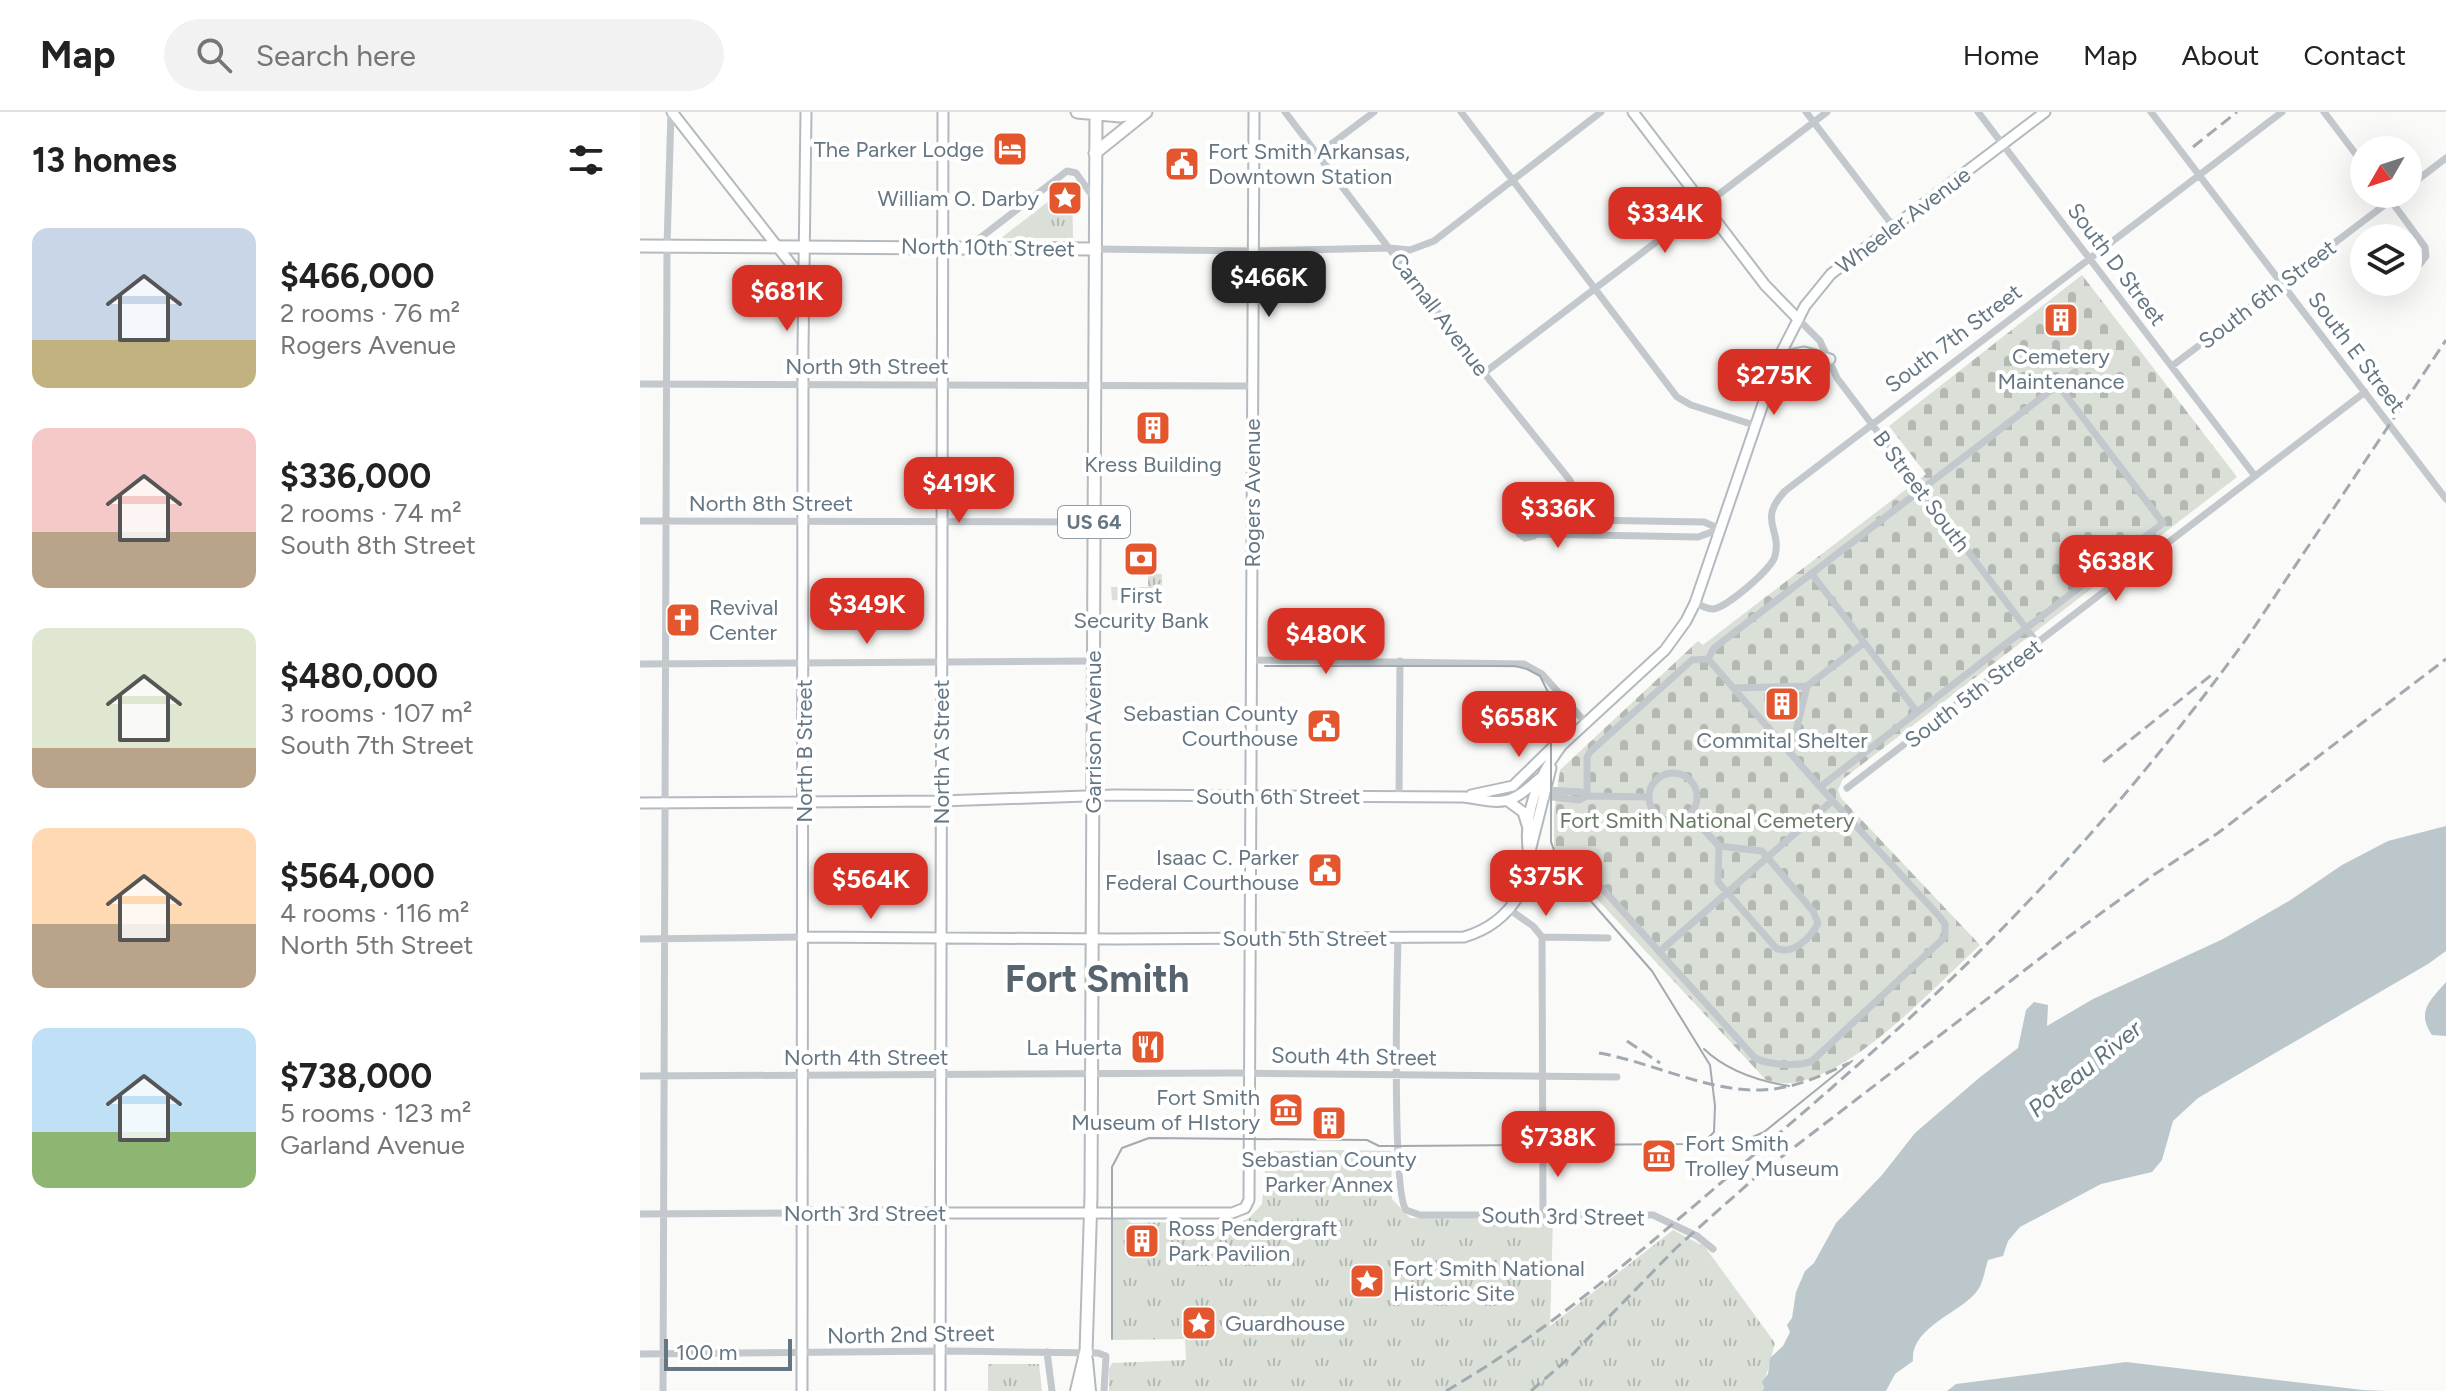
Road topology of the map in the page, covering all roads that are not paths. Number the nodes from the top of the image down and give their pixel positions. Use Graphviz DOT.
graph roads {
  1 [pos="672,112"];
  2 [pos="806,112"];
  3 [pos="943,112"];
  4 [pos="1077,112"];
  5 [pos="1096,112"];
  6 [pos="1144,112"];
  7 [pos="1254,112"];
  8 [pos="1285,112"];
  9 [pos="1374,112"];
  10 [pos="1461,112"];
  11 [pos="1601,112"];
  12 [pos="1633,112"];
  13 [pos="1806,112"];
  14 [pos="1827,112"];
  15 [pos="1978,112"];
  16 [pos="2045,112"];
  17 [pos="2151,112"];
  18 [pos="2282,112"];
  19 [pos="2324,112"];
  20 [pos="1814,122"];
  21 [pos="2002,144"];
  22 [pos="2350,146"];
  23 [pos="1095,153"];
  24 [pos="1318,154"];
  25 [pos="2446,158"];
  26 [pos="2199,173"];
  27 [pos="2422,176"];
  28 [pos="1512,179"];
  29 [pos="1095,199"];
  30 [pos="1704,205"];
  31 [pos="2375,208"];
  32 [pos="1893,226"];
  33 [pos="2422,243"];
  34 [pos="640,246"];
  35 [pos="667,246"];
  36 [pos="777,246"];
  37 [pos="805,246"];
  38 [pos="943,246"];
  39 [pos="967,248"];
  40 [pos="1389,248"];
  41 [pos="1095,249"];
  42 [pos="1253,251"];
  43 [pos="2089,257"];
  44 [pos="2422,261"];
  45 [pos="805,282"];
  46 [pos="2282,283"];
  47 [pos="1595,289"];
  48 [pos="1798,319"];
  49 [pos="1779,357"];
  50 [pos="1830,359"];
  51 [pos="2172,366"];
  52 [pos="2075,372"];
  53 [pos="1484,373"];
  54 [pos="803,383"];
  55 [pos="640,384"];
  56 [pos="668,384"];
  57 [pos="942,384"];
  58 [pos="2058,385"];
  59 [pos="1095,386"];
  60 [pos="1252,386"];
  61 [pos="2365,392"];
  62 [pos="1871,424"];
  63 [pos="1754,425"];
  64 [pos="2255,476"];
  65 [pos="1921,490"];
  66 [pos="2446,499"];
  67 [pos="1583,520"];
  68 [pos="640,521"];
  69 [pos="667,521"];
  70 [pos="804,521"];
  71 [pos="943,522"];
  72 [pos="1094,522"];
  73 [pos="1538,523"];
  74 [pos="1720,529"];
  75 [pos="1537,534"];
  76 [pos="1579,535"];
  77 [pos="1812,574"];
  78 [pos="1695,603"];
  79 [pos="2026,628"];
  80 [pos="1864,643"];
  81 [pos="2038,644"];
  82 [pos="1708,659"];
  83 [pos="942,660"];
  84 [pos="1251,660"];
  85 [pos="1094,661"];
  86 [pos="1400,661"];
  87 [pos="804,662"];
  88 [pos="640,664"];
  89 [pos="667,664"];
  90 [pos="1807,686"];
  91 [pos="1734,688"];
  92 [pos="1917,712"];
  93 [pos="1587,724"];
  94 [pos="1571,739"];
  95 [pos="1791,752"];
  96 [pos="1549,771"];
  97 [pos="1539,779"];
  98 [pos="1820,787"];
  99 [pos="1847,788"];
  100 [pos="1251,795"];
  101 [pos="1541,795"];
  102 [pos="1093,796"];
  103 [pos="1399,796"];
  104 [pos="1587,796"];
  105 [pos="1464,797"];
  106 [pos="1649,797"];
  107 [pos="804,800"];
  108 [pos="941,801"];
  109 [pos="1508,801"];
  110 [pos="1832,801"];
  111 [pos="640,803"];
  112 [pos="666,803"];
  113 [pos="1689,814"];
  114 [pos="1527,825"];
  115 [pos="1719,846"];
  116 [pos="1529,855"];
  117 [pos="1768,857"];
  118 [pos="1601,887"];
  119 [pos="1727,894"];
  120 [pos="1510,910"];
  121 [pos="803,937"];
  122 [pos="1542,937"];
  123 [pos="940,938"];
  124 [pos="1249,938"];
  125 [pos="1398,938"];
  126 [pos="1608,938"];
  127 [pos="640,939"];
  128 [pos="665,939"];
  129 [pos="1092,939"];
  130 [pos="1659,952"];
  131 [pos="1091,1074"];
  132 [pos="1251,1074"];
  133 [pos="802,1075"];
  134 [pos="941,1075"];
  135 [pos="1398,1075"];
  136 [pos="640,1076"];
  137 [pos="665,1076"];
  138 [pos="1543,1076"];
  139 [pos="1617,1077"];
  140 [pos="1090,1211"];
  141 [pos="802,1213"];
  142 [pos="940,1213"];
  143 [pos="640,1214"];
  144 [pos="664,1214"];
  145 [pos="1543,1214"];
  146 [pos="1713,1249"];
  147 [pos="940,1351"];
  148 [pos="1047,1352"];
  149 [pos="801,1353"];
  150 [pos="1086,1353"];
  151 [pos="640,1354"];
  152 [pos="663,1354"];
  153 [pos="663,1391"];
  154 [pos="802,1391"];
  155 [pos="940,1391"];
  156 [pos="1052,1391"];
  157 [pos="1077,1391"];
  158 [pos="1089,1391"];
  159 [pos="1104,1391"];
  1 -- 35 [label="street"];
  1 -- 36 [label="street"];
  2 -- 37 [label="street, North B Street"];
  3 -- 38 [label="street, North A Street"];
  4 -- 5 [label="main road"];
  5 -- 6 [label="main road"];
  5 -- 23 [label="main road, Garrison Avenue / US 64"];
  6 -- 23 [label="main road"];
  7 -- 42 [label="street, Rogers Avenue"];
  8 -- 24 [label="street, Carnall Avenue"];
  9 -- 24 [label="street"];
  10 -- 28 [label="street"];
  11 -- 28 [label="street"];
  12 -- 30 [label="street, B Street South"];
  13 -- 20 [label="street"];
  14 -- 20 [label="street"];
  15 -- 21 [label="street, South D Street"];
  16 -- 21 [label="street, Wheeler Avenue"];
  17 -- 26 [label="street, South E Street"];
  18 -- 26 [label="street, South 7th Street"];
  19 -- 22 [label="street"];
  20 -- 30 [label="street"];
  20 -- 32 [label="street"];
  21 -- 32 [label="street, Wheeler Avenue"];
  21 -- 43 [label="street, South D Street"];
  23 -- 29 [label="main road, Garrison Avenue / US 64"];
  24 -- 40 [label="street, Carnall Avenue"];
  25 -- 27 [label="street"];
  26 -- 43 [label="street, South 7th Street"];
  26 -- 46 [label="street, South E Street"];
  28 -- 40 [label="street"];
  28 -- 47 [label="street"];
  29 -- 39 [label="street"];
  29 -- 41 [label="main road, Garrison Avenue / US 64"];
  30 -- 47 [label="street"];
  30 -- 48 [label="street, B Street South"];
  31 -- 46 [label="street, South 6th Street"];
  32 -- 48 [label="street, Wheeler Avenue"];
  33 -- 44 [label="street"];
  34 -- 35 [label="main road, North 10th Street"];
  35 -- 36 [label="main road, North 10th Street"];
  35 -- 56 [label="street"];
  36 -- 37 [label="main road, North 10th Street"];
  36 -- 45 [label="street"];
  37 -- 38 [label="main road, North 10th Street"];
  37 -- 45 [label="street, North B Street"];
  38 -- 39 [label="main road, North 10th Street"];
  38 -- 57 [label="street, North A Street"];
  39 -- 41 [label="main road, North 10th Street"];
  40 -- 42 [label="street"];
  40 -- 53 [label="street, Carnall Avenue"];
  41 -- 42 [label="street"];
  41 -- 59 [label="main road, Garrison Avenue / US 64"];
  42 -- 60 [label="street, Rogers Avenue"];
  43 -- 51 [label="street, South D Street"];
  43 -- 62 [label="street, South 7th Street"];
  45 -- 54 [label="street, North B Street"];
  46 -- 51 [label="street, South 6th Street"];
  46 -- 61 [label="street, South E Street"];
  47 -- 53 [label="street"];
  47 -- 63 [label="street"];
  48 -- 49 [label="street, Wheeler Avenue"];
  48 -- 50 [label="street, B Street South"];
  49 -- 50 [label="street"];
  49 -- 63 [label="street, Wheeler Avenue"];
  50 -- 62 [label="street, B Street South"];
  51 -- 64 [label="street, South D Street"];
  52 -- 58 [label="street"];
  53 -- 67 [label="street, Carnall Avenue"];
  54 -- 56 [label="street, North 9th Street"];
  54 -- 57 [label="street, North 9th Street"];
  54 -- 70 [label="street, North B Street"];
  55 -- 56 [label="street, North 9th Street"];
  56 -- 69 [label="street"];
  57 -- 59 [label="street, North 9th Street"];
  57 -- 71 [label="street, North A Street"];
  58 -- 65 [label="street"];
  58 -- 79 [label="street"];
  59 -- 60 [label="street, North 9th Street"];
  59 -- 72 [label="main road, Garrison Avenue / US 64"];
  60 -- 84 [label="street, Rogers Avenue"];
  61 -- 64 [label="street, South 5th Street"];
  61 -- 66 [label="street, South E Street"];
  62 -- 65 [label="street, B Street South"];
  62 -- 78 [label="street, South 7th Street"];
  63 -- 74 [label="street, Wheeler Avenue"];
  64 -- 81 [label="street, South 5th Street"];
  65 -- 77 [label="street"];
  65 -- 79 [label="street, B Street South"];
  67 -- 73 [label="street"];
  67 -- 74 [label="street"];
  67 -- 76 [label="street"];
  68 -- 69 [label="street, North 8th Street"];
  69 -- 70 [label="street, North 8th Street"];
  69 -- 89 [label="street"];
  70 -- 71 [label="street, North 8th Street"];
  70 -- 87 [label="street, North B Street"];
  71 -- 72 [label="street, North 8th Street"];
  71 -- 83 [label="street, North A Street"];
  72 -- 85 [label="main road, Garrison Avenue / US 64"];
  73 -- 75 [label="street"];
  73 -- 75 [label="street"];
  74 -- 76 [label="street"];
  74 -- 78 [label="street"];
  75 -- 76 [label="street"];
  77 -- 80 [label="street"];
  77 -- 82 [label="street"];
  78 -- 93 [label="street, South 6th Street"];
  79 -- 81 [label="street, B Street South"];
  79 -- 92 [label="street"];
  80 -- 90 [label="street"];
  80 -- 92 [label="street"];
  81 -- 99 [label="street, South 5th Street"];
  82 -- 91 [label="street"];
  82 -- 104 [label="street"];
  83 -- 85 [label="street"];
  83 -- 87 [label="street"];
  83 -- 108 [label="street, North A Street"];
  84 -- 86 [label="street"];
  84 -- 100 [label="street, Rogers Avenue"];
  85 -- 102 [label="main road, Garrison Avenue / US 64"];
  86 -- 93 [label="street"];
  86 -- 103 [label="street"];
  87 -- 89 [label="street"];
  87 -- 107 [label="street, North B Street"];
  88 -- 89 [label="street"];
  89 -- 112 [label="street"];
  90 -- 91 [label="street"];
  90 -- 95 [label="street"];
  91 -- 95 [label="street"];
  92 -- 98 [label="street"];
  93 -- 94 [label="street, South 6th Street"];
  94 -- 96 [label="street"];
  94 -- 97 [label="street"];
  94 -- 105 [label="street, South 6th Street"];
  95 -- 98 [label="street"];
  96 -- 97 [label="street"];
  96 -- 101 [label="street"];
  97 -- 101 [label="street"];
  97 -- 109 [label="street"];
  98 -- 110 [label="street"];
  100 -- 102 [label="street, South 6th Street"];
  100 -- 103 [label="street, South 6th Street"];
  100 -- 124 [label="street, Rogers Avenue"];
  101 -- 104 [label="street"];
  101 -- 109 [label="street, South 6th Street"];
  101 -- 114 [label="street"];
  101 -- 116 [label="street"];
  102 -- 108 [label="street, South 6th Street"];
  102 -- 129 [label="main road, Garrison Avenue / US 64"];
  103 -- 105 [label="street, South 6th Street"];
  104 -- 106 [label="street"];
  105 -- 109 [label="street, South 6th Street"];
  106 -- 113 [label="street"];
  106 -- 113 [label="street"];
  107 -- 108 [label="street, South 6th Street"];
  107 -- 112 [label="street, South 6th Street"];
  107 -- 121 [label="street, North B Street"];
  108 -- 123 [label="street, North A Street"];
  109 -- 114 [label="street"];
  110 -- 117 [label="street"];
  110 -- 130 [label="street"];
  111 -- 112 [label="street, South 6th Street"];
  112 -- 128 [label="street"];
  113 -- 115 [label="street"];
  114 -- 116 [label="street"];
  115 -- 117 [label="street"];
  115 -- 119 [label="street"];
  116 -- 120 [label="street"];
  117 -- 119 [label="street"];
  117 -- 119 [label="street"];
  118 -- 130 [label="street"];
  119 -- 130 [label="street"];
  120 -- 122 [label="street"];
  120 -- 125 [label="street, South 5th Street"];
  121 -- 123 [label="street, South 5th Street"];
  121 -- 128 [label="street"];
  121 -- 133 [label="street, North B Street"];
  122 -- 126 [label="street"];
  122 -- 138 [label="street"];
  123 -- 129 [label="street, South 5th Street"];
  123 -- 134 [label="street, North A Street"];
  124 -- 125 [label="street, South 5th Street"];
  124 -- 129 [label="street, South 5th Street"];
  124 -- 132 [label="street, Rogers Avenue"];
  125 -- 135 [label="street"];
  127 -- 128 [label="street"];
  128 -- 137 [label="street"];
  129 -- 131 [label="main road, Garrison Avenue / US 64"];
  131 -- 132 [label="street, South 4th Street"];
  131 -- 134 [label="street, North 4th Street"];
  131 -- 140 [label="main road, Garrison Avenue / US 64"];
  132 -- 135 [label="street, South 4th Street"];
  132 -- 140 [label="street, Rogers Avenue"];
  133 -- 134 [label="street, North 4th Street"];
  133 -- 137 [label="street, North 4th Street"];
  133 -- 141 [label="street, North B Street"];
  134 -- 142 [label="street, North A Street"];
  135 -- 138 [label="street, South 4th Street"];
  135 -- 145 [label="street, South 3rd Street"];
  136 -- 137 [label="street, North 4th Street"];
  137 -- 144 [label="street"];
  138 -- 139 [label="street, South 4th Street"];
  138 -- 145 [label="street"];
  140 -- 142 [label="street, North 3rd Street"];
  140 -- 150 [label="main road, Garrison Avenue / US 64"];
  141 -- 142 [label="street, North 3rd Street"];
  141 -- 144 [label="street, North 3rd Street"];
  141 -- 149 [label="street, North B Street"];
  142 -- 147 [label="street, North A Street"];
  143 -- 144 [label="street, North 3rd Street"];
  144 -- 152 [label="street"];
  145 -- 146 [label="street, South 3rd Street"];
  147 -- 148 [label="street, North 2nd Street"];
  147 -- 149 [label="street, North 2nd Street"];
  147 -- 155 [label="street, North A Street"];
  148 -- 150 [label="street, North 2nd Street"];
  148 -- 156 [label="street"];
  149 -- 152 [label="street, North 2nd Street"];
  149 -- 154 [label="street, North B Street"];
  150 -- 157 [label="highway, Garrison Avenue / US 64"];
  150 -- 158 [label="highway, Garrison Avenue / US 64"];
  150 -- 159 [label="street, North 2nd Street"];
  151 -- 152 [label="street, North 2nd Street"];
  152 -- 153 [label="street"];
}
